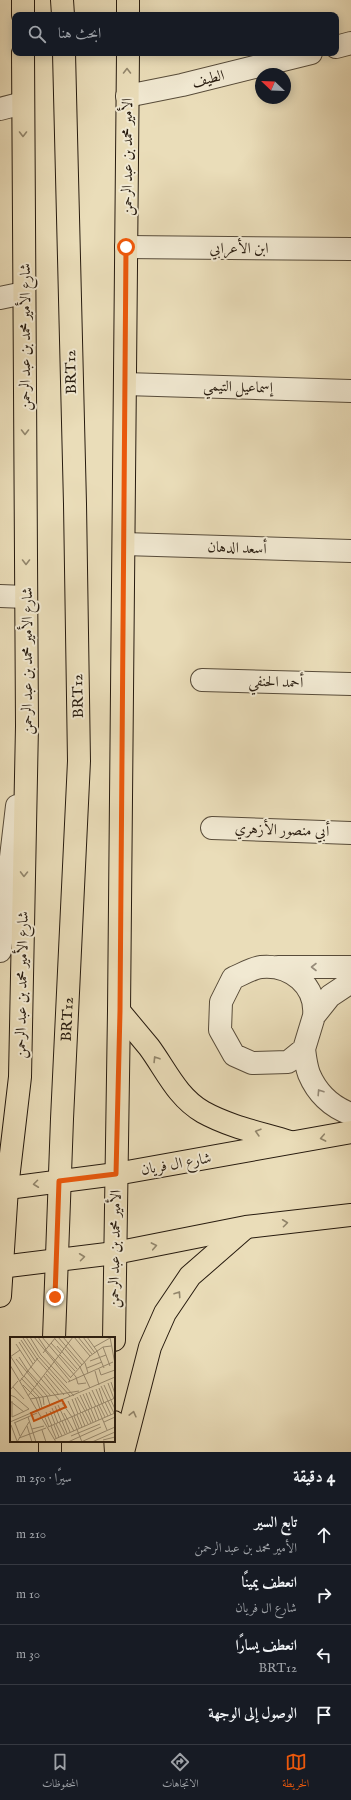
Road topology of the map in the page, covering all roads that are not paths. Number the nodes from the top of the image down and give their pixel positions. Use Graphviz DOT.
graph roads {
  1 [pos="23,0"];
  2 [pos="62,0"];
  3 [pos="128,0"];
  4 [pos="23,12"];
  5 [pos="63,12"];
  6 [pos="128,12"];
  7 [pos="351,43"];
  8 [pos="339,46"];
  9 [pos="23,56"];
  10 [pos="64,56"];
  11 [pos="128,56"];
  12 [pos="299,56"];
  13 [pos="127,96"];
  14 [pos="23,102"];
  15 [pos="0,109"];
  16 [pos="126,247"];
  17 [pos="351,249"];
  18 [pos="24,293"];
  19 [pos="0,298"];
  20 [pos="125,384"];
  21 [pos="351,391"];
  22 [pos="124,544"];
  23 [pos="351,551"];
  24 [pos="0,596"];
  25 [pos="26,597"];
  26 [pos="202,680"];
  27 [pos="351,684"];
  28 [pos="27,726"];
  29 [pos="212,828"];
  30 [pos="351,833"];
  31 [pos="1,938"];
  32 [pos="277,967"];
  33 [pos="351,967"];
  34 [pos="351,982"];
  35 [pos="120,1011"];
  36 [pos="314,1016"];
  37 [pos="304,1049"];
  38 [pos="351,1114"];
  39 [pos="351,1132"];
  40 [pos="295,1143"];
  41 [pos="116,1174"];
  42 [pos="59,1181"];
  43 [pos="4,1188"];
  44 [pos="351,1215"];
  45 [pos="246,1228"];
  46 [pos="115,1253"];
  47 [pos="56,1260"];
  48 [pos="1,1267"];
  49 [pos="0,1296"];
  50 [pos="54,1337"];
  51 [pos="114,1337"];
  52 [pos="115,1437"];
  53 [pos="116,1452"];
  54 [pos="123,1452"];
  1 -- 4 [label="main road"];
  2 -- 5 [label="main road"];
  3 -- 6 [label="main road"];
  7 -- 8 [label="street"];
  9 -- 14 [label="main road, شارع الأمير محمد بن عبد الرحمن"];
  10 -- 42 [label="main road, BRT12"];
  13 -- 11 [label="main road, الأمير محمد بن عبد الرحمن, one-way"];
  12 -- 13 [label="street, الطيف"];
  13 -- 16 [label="main road, الأمير محمد بن عبد الرحمن"];
  14 -- 15 [label="street"];
  14 -- 18 [label="main road, شارع الأمير محمد بن عبد الرحمن, one-way"];
  16 -- 17 [label="street, ابن الأعرابي"];
  16 -- 20 [label="main road, الأمير محمد بن عبد الرحمن"];
  18 -- 19 [label="street"];
  18 -- 25 [label="main road, شارع الأمير محمد بن عبد الرحمن, one-way"];
  20 -- 21 [label="street, إسماعيل التيمي"];
  20 -- 22 [label="main road, الأمير محمد بن عبد الرحمن"];
  22 -- 23 [label="street, أسعد الدهان"];
  22 -- 35 [label="main road, الأمير محمد بن عبد الرحمن"];
  24 -- 25 [label="street"];
  25 -- 28 [label="main road, شارع الأمير محمد بن عبد الرحمن"];
  26 -- 27 [label="street, أحمد الحنفي"];
  28 -- 31 [label="street"];
  28 -- 43 [label="main road, شارع الأمير محمد بن عبد الرحمن, one-way"];
  29 -- 30 [label="street, أبي منصور الأزهري"];
  33 -- 32 [label="street, one-way"];
  32 -- 36 [label="street"];
  32 -- 37 [label="street"];
  34 -- 36 [label="street"];
  40 -- 35 [label="main road, one-way"];
  35 -- 41 [label="main road, الأمير محمد بن عبد الرحمن"];
  36 -- 37 [label="street"];
  38 -- 37 [label="street, one-way"];
  39 -- 40 [label="main road, شارع ال فريان, one-way"];
  40 -- 41 [label="main road, شارع ال فريان"];
  41 -- 42 [label="main road, شارع ال فريان"];
  41 -- 46 [label="main road, الأمير محمد بن عبد الرحمن"];
  42 -- 43 [label="main road, شارع ال فريان, one-way"];
  42 -- 47 [label="main road, BRT12"];
  43 -- 48 [label="main road, شارع الأمير محمد بن عبد الرحمن"];
  45 -- 44 [label="main road, one-way"];
  46 -- 45 [label="main road, one-way"];
  54 -- 45 [label="main road, one-way"];
  47 -- 46 [label="main road, one-way"];
  46 -- 51 [label="main road, الأمير محمد بن عبد الرحمن"];
  47 -- 48 [label="main road"];
  47 -- 50 [label="main road, BRT12"];
  48 -- 49 [label="main road, شارع الأمير محمد بن عبد الرحمن"];
  52 -- 53 [label="main road"];
}
